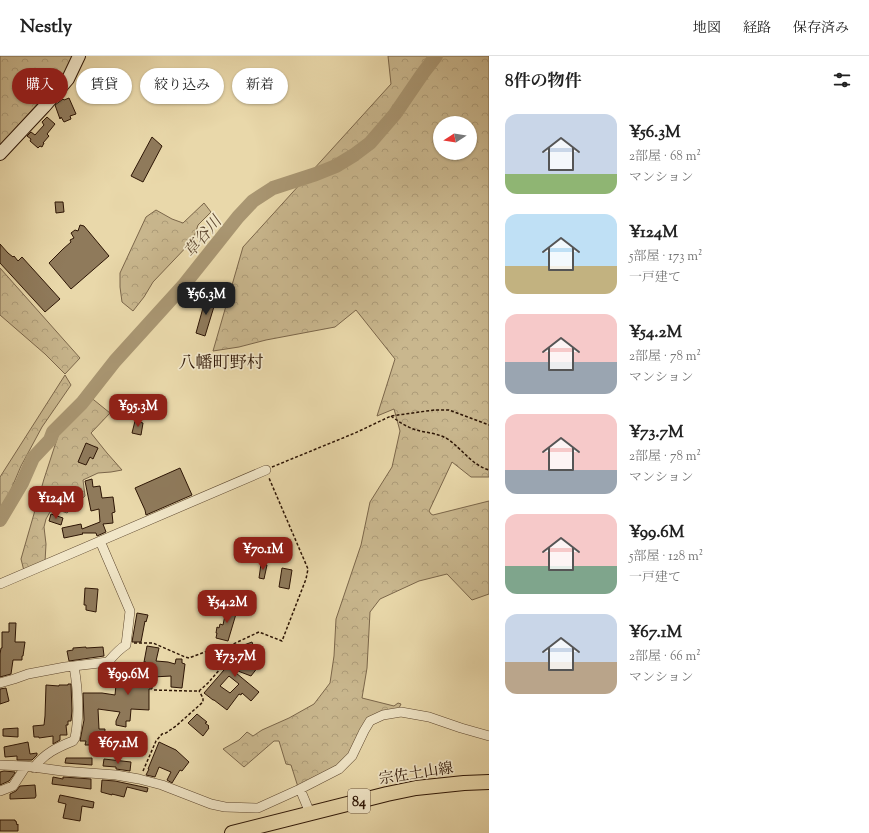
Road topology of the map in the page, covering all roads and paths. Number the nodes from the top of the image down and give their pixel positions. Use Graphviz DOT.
graph roads {
  1 [pos="79,56"];
  2 [pos="0,154"];
  3 [pos="391,416"];
  4 [pos="489,425"];
  5 [pos="266,470"];
  6 [pos="489,470"];
  7 [pos="100,541"];
  8 [pos="0,584"];
  9 [pos="126,645"];
  10 [pos="229,646"];
  11 [pos="74,666"];
  12 [pos="0,683"];
  13 [pos="154,690"];
  14 [pos="199,691"];
  15 [pos="489,736"];
  16 [pos="0,765"];
  17 [pos="30,767"];
  18 [pos="140,779"];
  19 [pos="489,782"];
  20 [pos="300,789"];
  21 [pos="0,791"];
  22 [pos="310,813"];
  23 [pos="232,833"];
  1 -- 2 [label="main road"];
  3 -- 4 [label="path"];
  3 -- 5 [label="path"];
  3 -- 6 [label="path"];
  5 -- 7 [label="street"];
  5 -- 10 [label="path"];
  7 -- 8 [label="street"];
  7 -- 9 [label="street"];
  9 -- 10 [label="path"];
  9 -- 11 [label="street"];
  10 -- 14 [label="path"];
  11 -- 12 [label="street"];
  11 -- 17 [label="street"];
  13 -- 14 [label="path"];
  14 -- 18 [label="path"];
  15 -- 20 [label="street"];
  16 -- 17 [label="street"];
  17 -- 18 [label="street"];
  17 -- 21 [label="street"];
  18 -- 20 [label="street"];
  19 -- 22 [label="main road, 宗佐土山線 / 84"];
  20 -- 22 [label="street"];
  22 -- 23 [label="main road, 宗佐土山線 / 84"];
}
